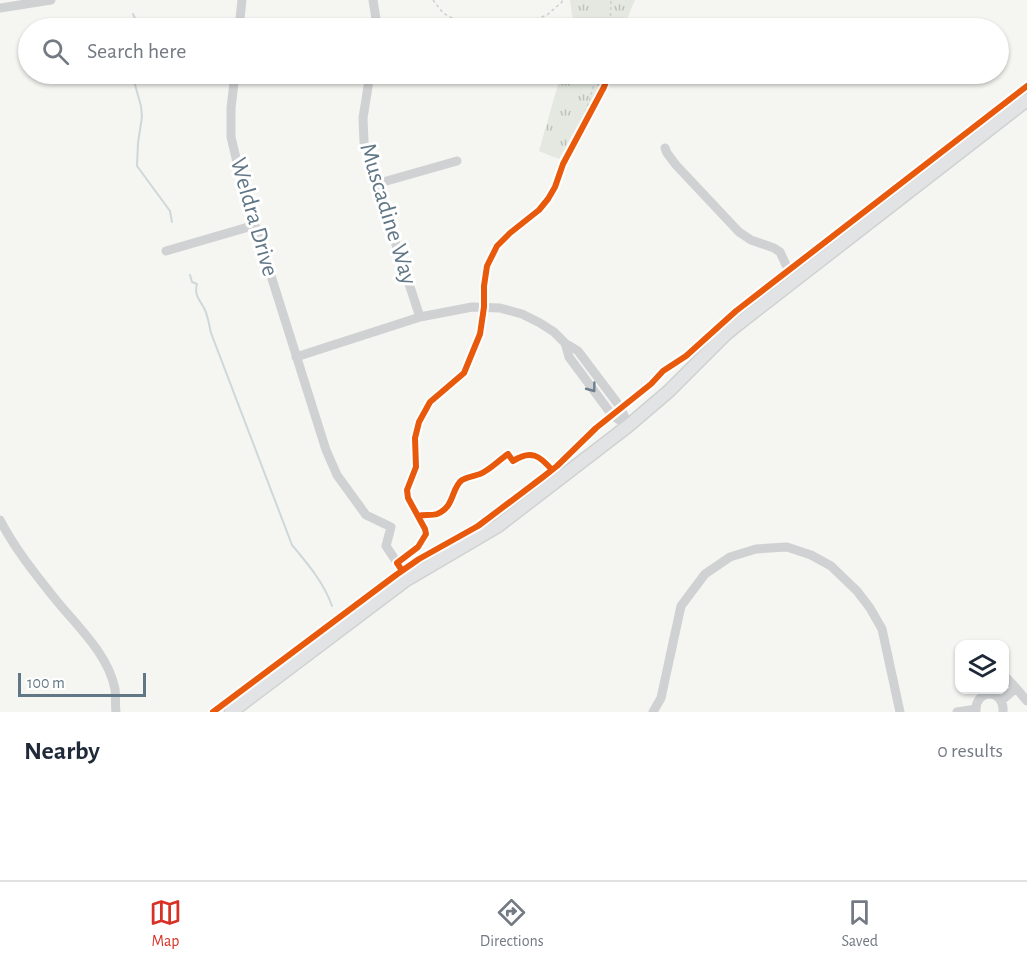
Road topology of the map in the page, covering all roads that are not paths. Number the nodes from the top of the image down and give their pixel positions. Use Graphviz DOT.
graph roads {
  1 [pos="51,0"];
  2 [pos="242,0"];
  3 [pos="373,0"];
  4 [pos="0,8"];
  5 [pos="240,18"];
  6 [pos="376,18"];
  7 [pos="234,84"];
  8 [pos="368,84"];
  9 [pos="1027,100"];
  10 [pos="665,148"];
  11 [pos="457,161"];
  12 [pos="376,184"];
  13 [pos="255,225"];
  14 [pos="166,251"];
  15 [pos="794,282"];
  16 [pos="420,317"];
  17 [pos="296,357"];
  18 [pos="628,426"];
  19 [pos="0,520"];
  20 [pos="406,580"];
  21 [pos="1009,680"];
  22 [pos="1016,688"];
  23 [pos="1002,700"];
  24 [pos="1027,701"];
  25 [pos="976,711"];
  26 [pos="116,712"];
  27 [pos="231,712"];
  28 [pos="653,712"];
  29 [pos="900,712"];
  30 [pos="957,712"];
  31 [pos="1003,712"];
  1 -- 4 [label="street"];
  2 -- 5 [label="street"];
  3 -- 6 [label="street"];
  7 -- 13 [label="street, Weldra Drive"];
  8 -- 12 [label="street, Muscadine Way"];
  9 -- 15 [label="main road"];
  10 -- 15 [label="street"];
  11 -- 12 [label="street"];
  12 -- 16 [label="street, Muscadine Way"];
  13 -- 14 [label="street"];
  13 -- 17 [label="street, Weldra Drive"];
  15 -- 18 [label="main road"];
  16 -- 17 [label="street"];
  16 -- 18 [label="street"];
  17 -- 20 [label="street, Weldra Drive"];
  18 -- 20 [label="main road"];
  19 -- 26 [label="street"];
  20 -- 27 [label="main road"];
  21 -- 22 [label="street"];
  22 -- 23 [label="street"];
  22 -- 24 [label="street"];
  23 -- 25 [label="street"];
  23 -- 31 [label="street"];
  25 -- 30 [label="street"];
  28 -- 29 [label="street"];
}
